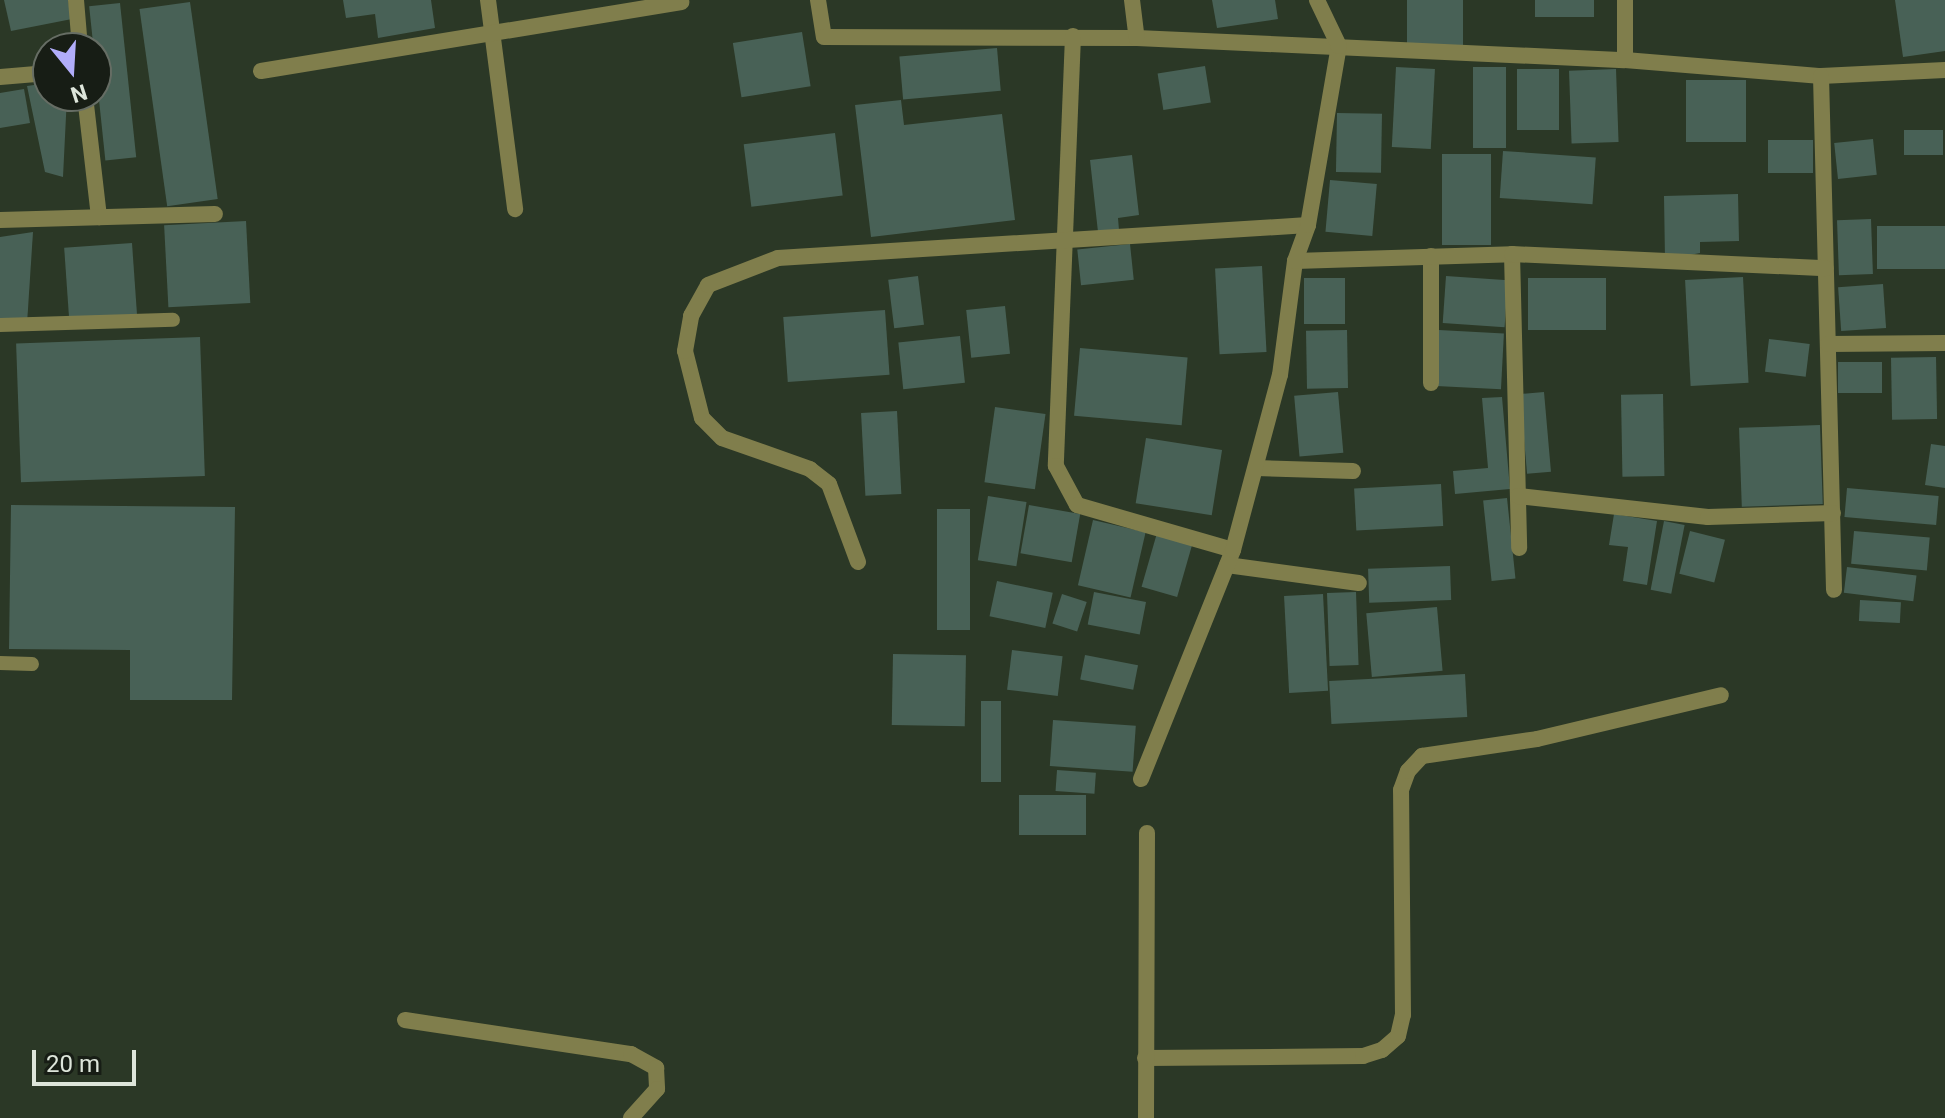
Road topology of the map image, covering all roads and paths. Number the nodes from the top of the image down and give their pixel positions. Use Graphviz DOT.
graph roads {
  1 [pos="76,0"];
  2 [pos="488,0"];
  3 [pos="818,0"];
  4 [pos="1132,0"];
  5 [pos="1317,0"];
  6 [pos="1625,0"];
  7 [pos="681,2"];
  8 [pos="79,32"];
  9 [pos="492,32"];
  10 [pos="1073,36"];
  11 [pos="1137,38"];
  12 [pos="1339,46"];
  13 [pos="1625,60"];
  14 [pos="1945,70"];
  15 [pos="261,71"];
  16 [pos="32,74"];
  17 [pos="1821,76"];
  18 [pos="0,77"];
  19 [pos="87,112"];
  20 [pos="515,209"];
  21 [pos="215,214"];
  22 [pos="99,217"];
  23 [pos="0,220"];
  24 [pos="1308,225"];
  25 [pos="1063,240"];
  26 [pos="1512,254"];
  27 [pos="1431,256"];
  28 [pos="1295,261"];
  29 [pos="1826,268"];
  30 [pos="173,320"];
  31 [pos="0,325"];
  32 [pos="1945,343"];
  33 [pos="1828,344"];
  34 [pos="1431,383"];
  35 [pos="1256,468"];
  36 [pos="1353,471"];
  37 [pos="1518,496"];
  38 [pos="1833,513"];
  39 [pos="1519,548"];
  40 [pos="1230,557"];
  41 [pos="858,562"];
  42 [pos="1359,583"];
  43 [pos="1834,590"];
  44 [pos="0,663"];
  45 [pos="32,664"];
  46 [pos="1721,695"];
  47 [pos="1141,779"];
  48 [pos="1147,833"];
  49 [pos="405,1020"];
  50 [pos="1145,1058"];
  51 [pos="631,1118"];
  52 [pos="1146,1118"];
  1 -- 8 [label="street"];
  2 -- 9 [label="street"];
  3 -- 10 [label="street"];
  4 -- 11 [label="street"];
  5 -- 12 [label="street"];
  6 -- 13 [label="street"];
  7 -- 9 [label="street"];
  9 -- 15 [label="street"];
  9 -- 20 [label="street"];
  10 -- 11 [label="street"];
  10 -- 25 [label="street"];
  11 -- 12 [label="street"];
  12 -- 13 [label="street"];
  12 -- 24 [label="street"];
  13 -- 17 [label="street"];
  14 -- 17 [label="street"];
  16 -- 18 [label="street"];
  17 -- 29 [label="street"];
  19 -- 22 [label="street"];
  21 -- 22 [label="street"];
  22 -- 23 [label="street"];
  24 -- 25 [label="street"];
  24 -- 28 [label="street"];
  25 -- 40 [label="street"];
  25 -- 41 [label="street"];
  26 -- 27 [label="street"];
  26 -- 29 [label="street"];
  26 -- 37 [label="street"];
  27 -- 28 [label="street"];
  27 -- 34 [label="street"];
  28 -- 35 [label="street"];
  29 -- 33 [label="street"];
  30 -- 31 [label="lane"];
  32 -- 33 [label="street"];
  33 -- 38 [label="street"];
  35 -- 36 [label="street"];
  35 -- 40 [label="street"];
  37 -- 38 [label="street"];
  37 -- 39 [label="street"];
  38 -- 43 [label="street"];
  40 -- 42 [label="street"];
  40 -- 47 [label="street"];
  44 -- 45 [label="lane"];
  46 -- 50 [label="street"];
  48 -- 50 [label="street"];
  49 -- 51 [label="street"];
  50 -- 52 [label="street"];
}
